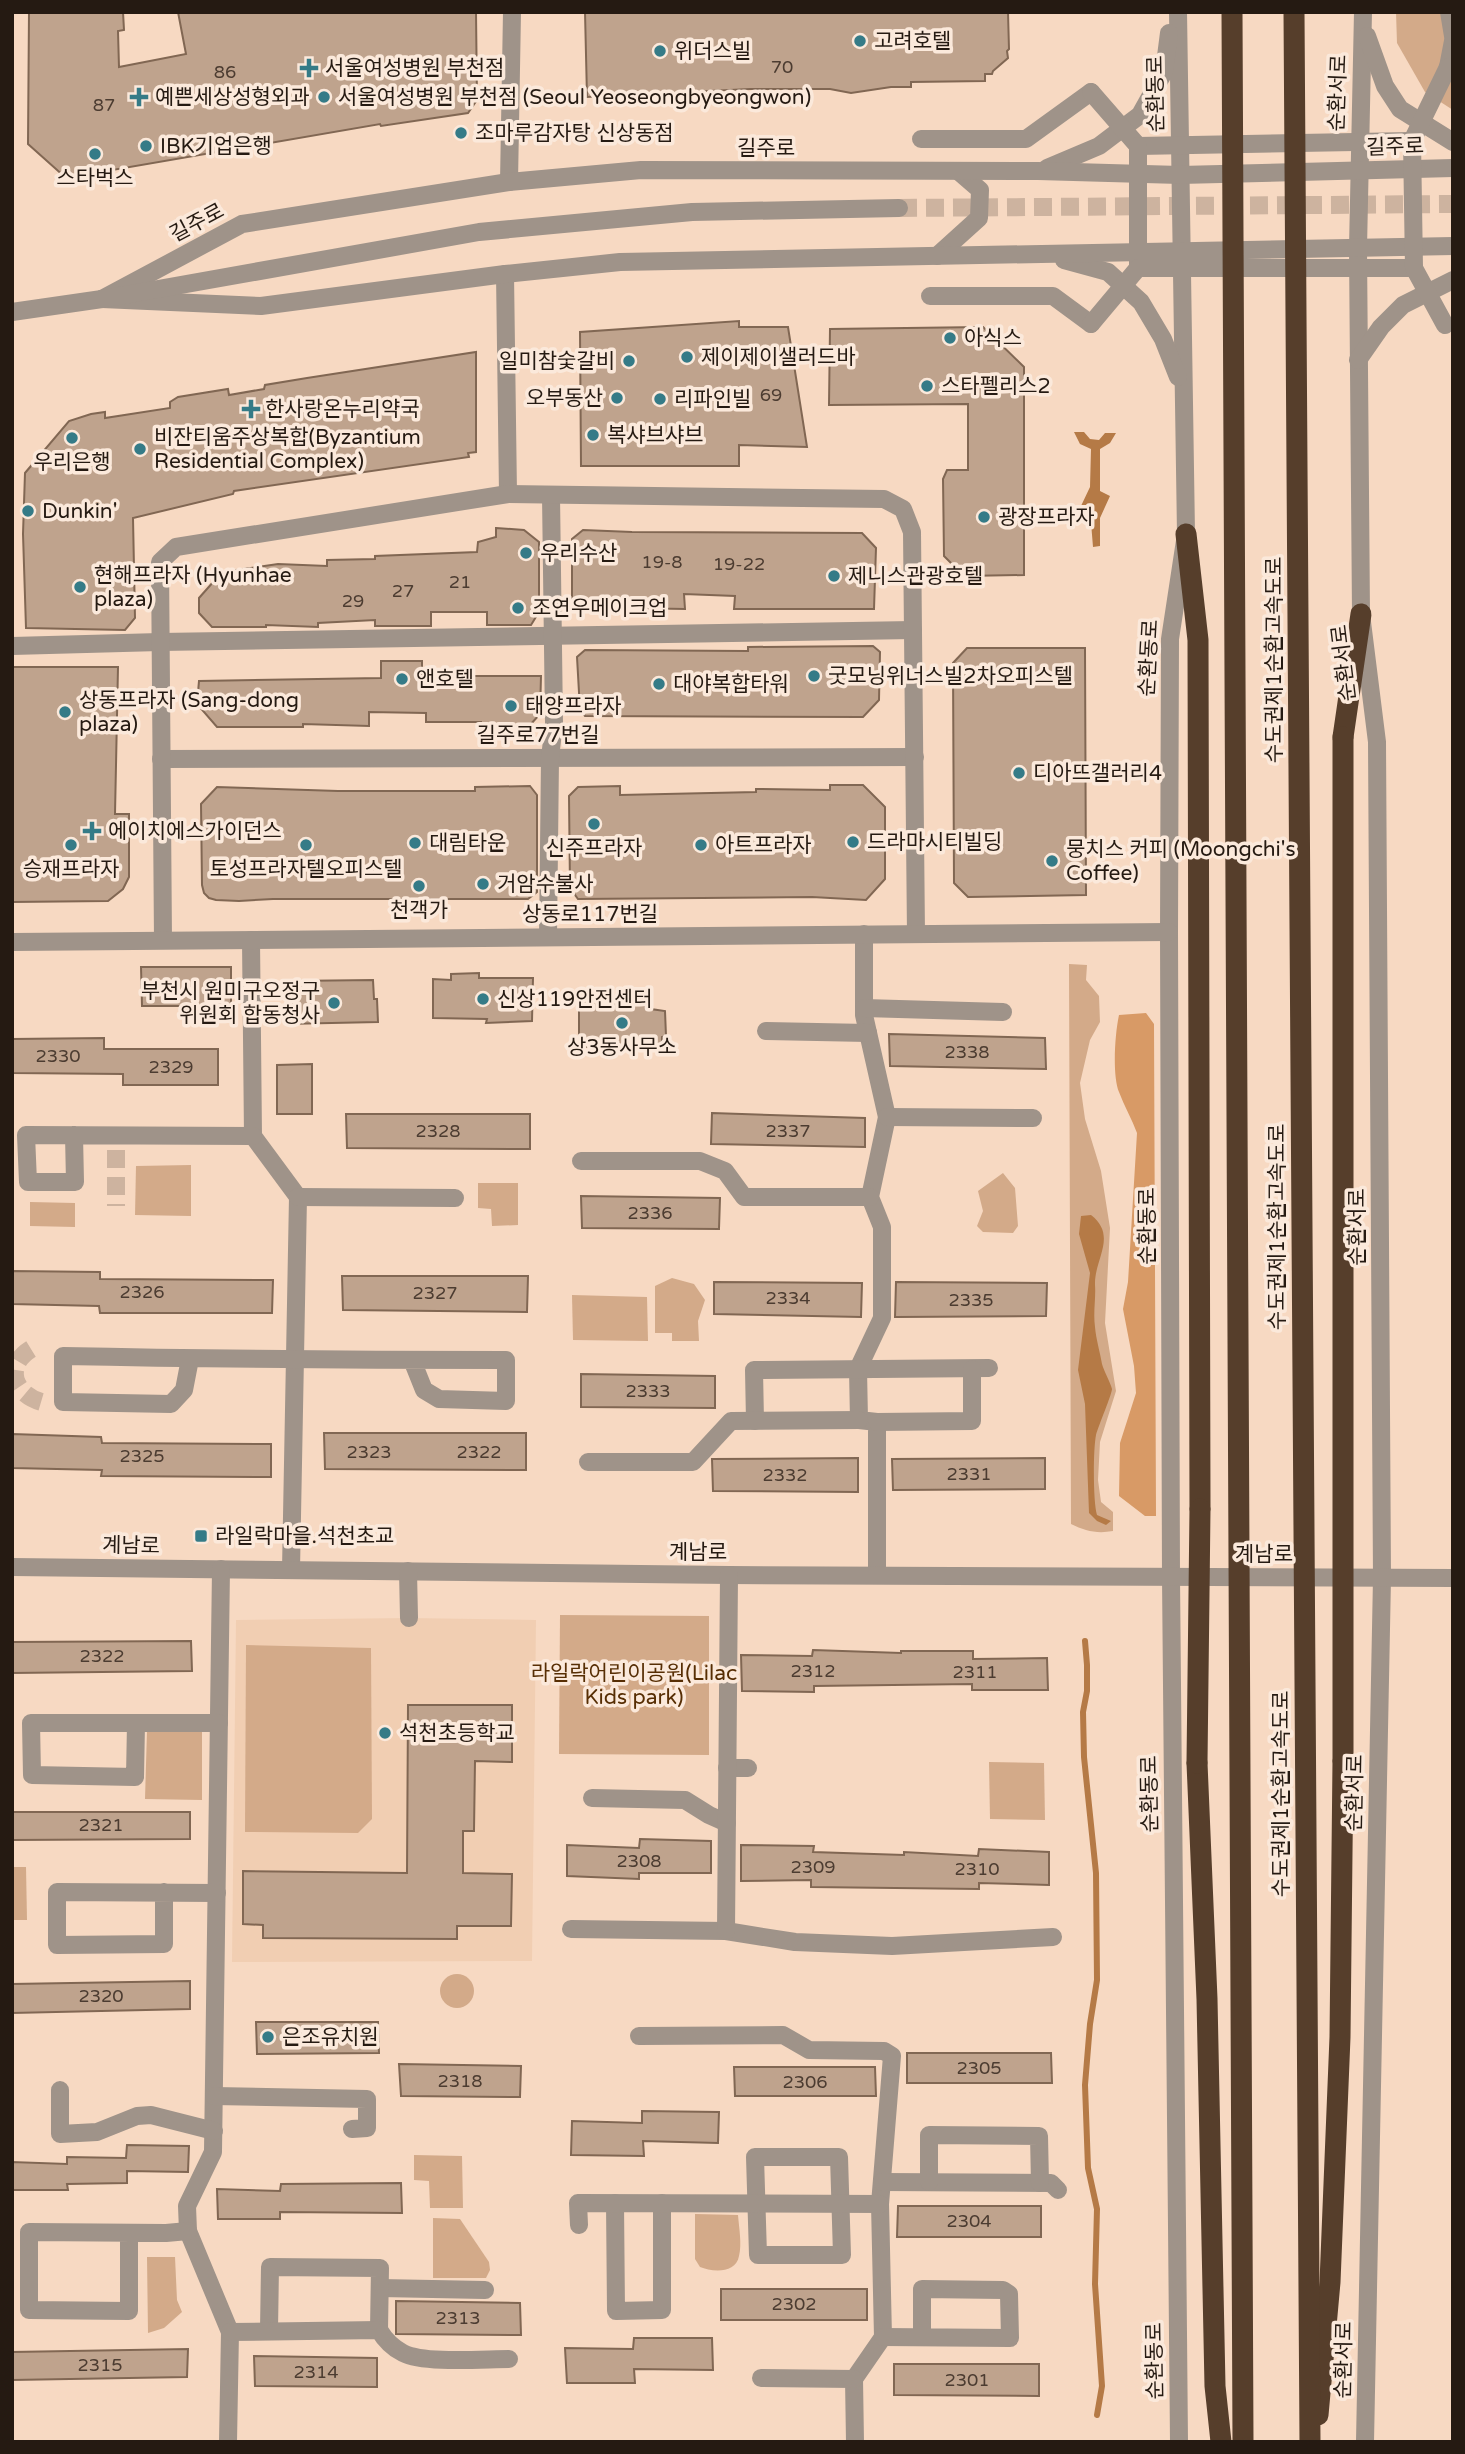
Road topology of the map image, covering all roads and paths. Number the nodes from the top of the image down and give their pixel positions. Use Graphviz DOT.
graph roads {
  1 [pos="512,12"];
  2 [pos="1172,12"];
  3 [pos="1178,12"];
  4 [pos="1232,12"];
  5 [pos="1294,12"];
  6 [pos="1449,12"];
  7 [pos="1363,18"];
  8 [pos="1453,36"];
  9 [pos="1453,41"];
  10 [pos="921,139"];
  11 [pos="1412,141"];
  12 [pos="1453,142"];
  13 [pos="1138,146"];
  14 [pos="1453,168"];
  15 [pos="958,171"];
  16 [pos="1038,171"];
  17 [pos="1359,171"];
  18 [pos="1180,175"];
  19 [pos="509,182"];
  20 [pos="899,208"];
  21 [pos="1453,246"];
  22 [pos="1358,248"];
  23 [pos="1180,251"];
  24 [pos="1042,254"];
  25 [pos="937,256"];
  26 [pos="1138,268"];
  27 [pos="1413,268"];
  28 [pos="505,274"];
  29 [pos="1453,280"];
  30 [pos="930,296"];
  31 [pos="102,299"];
  32 [pos="12,312"];
  33 [pos="1446,325"];
  34 [pos="1358,360"];
  35 [pos="1183,390"];
  36 [pos="508,494"];
  37 [pos="551,495"];
  38 [pos="1186,534"];
  39 [pos="1361,614"];
  40 [pos="913,630"];
  41 [pos="553,635"];
  42 [pos="160,642"];
  43 [pos="12,646"];
  44 [pos="915,757"];
  45 [pos="550,758"];
  46 [pos="161,759"];
  47 [pos="1169,932"];
  48 [pos="864,934"];
  49 [pos="916,934"];
  50 [pos="548,937"];
  51 [pos="163,940"];
  52 [pos="251,940"];
  53 [pos="12,942"];
  54 [pos="864,1008"];
  55 [pos="1003,1012"];
  56 [pos="766,1031"];
  57 [pos="868,1034"];
  58 [pos="887,1117"];
  59 [pos="1032,1118"];
  60 [pos="74,1135"];
  61 [pos="253,1136"];
  62 [pos="581,1161"];
  63 [pos="298,1197"];
  64 [pos="870,1197"];
  65 [pos="456,1198"];
  66 [pos="190,1359"];
  67 [pos="295,1360"];
  68 [pos="412,1360"];
  69 [pos="858,1369"];
  70 [pos="755,1421"];
  71 [pos="868,1421"];
  72 [pos="588,1462"];
  73 [pos="12,1567"];
  74 [pos="221,1569"];
  75 [pos="291,1570"];
  76 [pos="408,1571"];
  77 [pos="729,1575"];
  78 [pos="877,1575"];
  79 [pos="1171,1577"];
  80 [pos="1382,1578"];
  81 [pos="1453,1578"];
  82 [pos="409,1618"];
  83 [pos="136,1723"];
  84 [pos="219,1723"];
  85 [pos="727,1768"];
  86 [pos="748,1768"];
  87 [pos="592,1798"];
  88 [pos="727,1823"];
  89 [pos="164,1892"];
  90 [pos="217,1893"];
  91 [pos="571,1929"];
  92 [pos="726,1931"];
  93 [pos="1053,1937"];
  94 [pos="639,2036"];
  95 [pos="60,2090"];
  96 [pos="214,2096"];
  97 [pos="352,2129"];
  98 [pos="214,2131"];
  99 [pos="882,2182"];
  100 [pos="929,2182"];
  101 [pos="1040,2183"];
  102 [pos="1058,2190"];
  103 [pos="615,2203"];
  104 [pos="662,2203"];
  105 [pos="757,2203"];
  106 [pos="840,2203"];
  107 [pos="880,2204"];
  108 [pos="579,2225"];
  109 [pos="188,2231"];
  110 [pos="129,2233"];
  111 [pos="380,2288"];
  112 [pos="485,2290"];
  113 [pos="269,2330"];
  114 [pos="379,2330"];
  115 [pos="230,2332"];
  116 [pos="883,2337"];
  117 [pos="922,2337"];
  118 [pos="509,2360"];
  119 [pos="761,2378"];
  120 [pos="854,2379"];
  121 [pos="228,2442"];
  122 [pos="855,2442"];
  123 [pos="1179,2442"];
  124 [pos="1222,2442"];
  125 [pos="1243,2442"];
  126 [pos="1313,2442"];
  127 [pos="1365,2442"];
  1 -- 19 [label="street"];
  2 -- 16 [label="street"];
  3 -- 18 [label="street, 순환동로"];
  4 -- 125 [label="highway, 수도권제1순환고속도로, bridge"];
  5 -- 126 [label="highway, 수도권제1순환고속도로, bridge"];
  6 -- 8 [label="street"];
  7 -- 12 [label="street"];
  7 -- 17 [label="street, 순환서로"];
  9 -- 11 [label="street, bridge"];
  10 -- 13 [label="street, bridge"];
  11 -- 13 [label="street, bridge"];
  11 -- 27 [label="street, bridge"];
  13 -- 26 [label="street, bridge"];
  14 -- 17 [label="street, 길주로"];
  15 -- 16 [label="street, 길주로"];
  15 -- 19 [label="street, 길주로"];
  15 -- 25 [label="street"];
  16 -- 18 [label="street, 길주로"];
  17 -- 18 [label="street, 길주로"];
  17 -- 22 [label="street, 순환서로"];
  18 -- 23 [label="street, 순환동로"];
  19 -- 31 [label="street, 길주로"];
  20 -- 31 [label="street, 길주로"];
  21 -- 22 [label="street, 길주로"];
  22 -- 23 [label="street, 길주로"];
  22 -- 34 [label="street, 순환서로"];
  23 -- 24 [label="street, 길주로"];
  23 -- 35 [label="street, 순환동로"];
  24 -- 25 [label="street, 길주로"];
  24 -- 35 [label="street"];
  25 -- 28 [label="street, 길주로"];
  26 -- 27 [label="street, bridge"];
  26 -- 30 [label="street, bridge"];
  27 -- 33 [label="street, bridge"];
  28 -- 31 [label="street, 길주로"];
  28 -- 36 [label="street"];
  29 -- 34 [label="street"];
  31 -- 32 [label="street, 길주로"];
  34 -- 39 [label="street, 순환서로"];
  35 -- 38 [label="street, 순환동로"];
  36 -- 37 [label="street"];
  36 -- 42 [label="street"];
  37 -- 40 [label="street"];
  37 -- 41 [label="street"];
  38 -- 47 [label="street, 순환동로"];
  38 -- 124 [label="highway, bridge"];
  39 -- 80 [label="street, 순환서로"];
  39 -- 126 [label="highway, bridge"];
  40 -- 41 [label="street"];
  40 -- 44 [label="street"];
  41 -- 42 [label="street"];
  41 -- 45 [label="street"];
  42 -- 43 [label="street"];
  42 -- 46 [label="street"];
  44 -- 45 [label="street, 길주로77번길"];
  44 -- 49 [label="street"];
  45 -- 46 [label="street, 길주로77번길"];
  45 -- 50 [label="street"];
  46 -- 51 [label="street"];
  47 -- 49 [label="street, 상동로117번길"];
  47 -- 79 [label="street, 순환동로"];
  48 -- 49 [label="street, 상동로117번길"];
  48 -- 50 [label="street, 상동로117번길"];
  48 -- 54 [label="street"];
  50 -- 52 [label="street, 상동로117번길"];
  51 -- 52 [label="street, 상동로117번길"];
  51 -- 53 [label="street, 상동로117번길"];
  52 -- 61 [label="street"];
  54 -- 55 [label="street"];
  54 -- 57 [label="street"];
  56 -- 57 [label="street"];
  57 -- 58 [label="street"];
  58 -- 59 [label="street"];
  58 -- 64 [label="street"];
  60 -- 61 [label="street"];
  61 -- 63 [label="street"];
  62 -- 64 [label="street"];
  63 -- 65 [label="street"];
  63 -- 67 [label="street"];
  64 -- 69 [label="street"];
  66 -- 66 [label="street"];
  66 -- 67 [label="street"];
  67 -- 68 [label="street"];
  67 -- 75 [label="street"];
  68 -- 68 [label="street"];
  69 -- 70 [label="street"];
  69 -- 71 [label="street"];
  69 -- 71 [label="street"];
  70 -- 71 [label="street"];
  70 -- 72 [label="street"];
  71 -- 78 [label="street"];
  73 -- 74 [label="street, 계남로"];
  74 -- 75 [label="street, 계남로"];
  74 -- 84 [label="street"];
  75 -- 76 [label="street, 계남로"];
  76 -- 77 [label="street, 계남로"];
  76 -- 82 [label="street"];
  77 -- 78 [label="street, 계남로"];
  77 -- 85 [label="street"];
  78 -- 79 [label="street, 계남로"];
  79 -- 80 [label="street, 계남로"];
  79 -- 123 [label="street, 순환동로"];
  80 -- 81 [label="street, 계남로"];
  80 -- 127 [label="street, 순환서로"];
  83 -- 83 [label="street"];
  83 -- 84 [label="street"];
  84 -- 90 [label="street"];
  85 -- 86 [label="street"];
  85 -- 88 [label="street"];
  87 -- 88 [label="street"];
  88 -- 92 [label="street"];
  89 -- 89 [label="street"];
  89 -- 90 [label="street"];
  90 -- 96 [label="street"];
  91 -- 92 [label="street"];
  92 -- 93 [label="street"];
  94 -- 99 [label="street"];
  95 -- 98 [label="street"];
  96 -- 97 [label="street"];
  96 -- 98 [label="street"];
  98 -- 109 [label="street"];
  99 -- 100 [label="street"];
  99 -- 107 [label="street"];
  100 -- 101 [label="street"];
  100 -- 101 [label="street"];
  101 -- 102 [label="street"];
  103 -- 104 [label="street"];
  103 -- 104 [label="street"];
  103 -- 108 [label="street"];
  104 -- 105 [label="street"];
  105 -- 106 [label="street"];
  105 -- 106 [label="street"];
  105 -- 106 [label="street"];
  106 -- 107 [label="street"];
  107 -- 116 [label="street"];
  109 -- 110 [label="street"];
  109 -- 115 [label="street"];
  110 -- 110 [label="street"];
  111 -- 112 [label="street"];
  111 -- 113 [label="street"];
  111 -- 114 [label="street"];
  113 -- 114 [label="street"];
  113 -- 115 [label="street"];
  114 -- 118 [label="street"];
  115 -- 121 [label="street"];
  116 -- 117 [label="street"];
  116 -- 120 [label="street"];
  117 -- 117 [label="street"];
  119 -- 120 [label="street"];
  120 -- 122 [label="street"];
}
